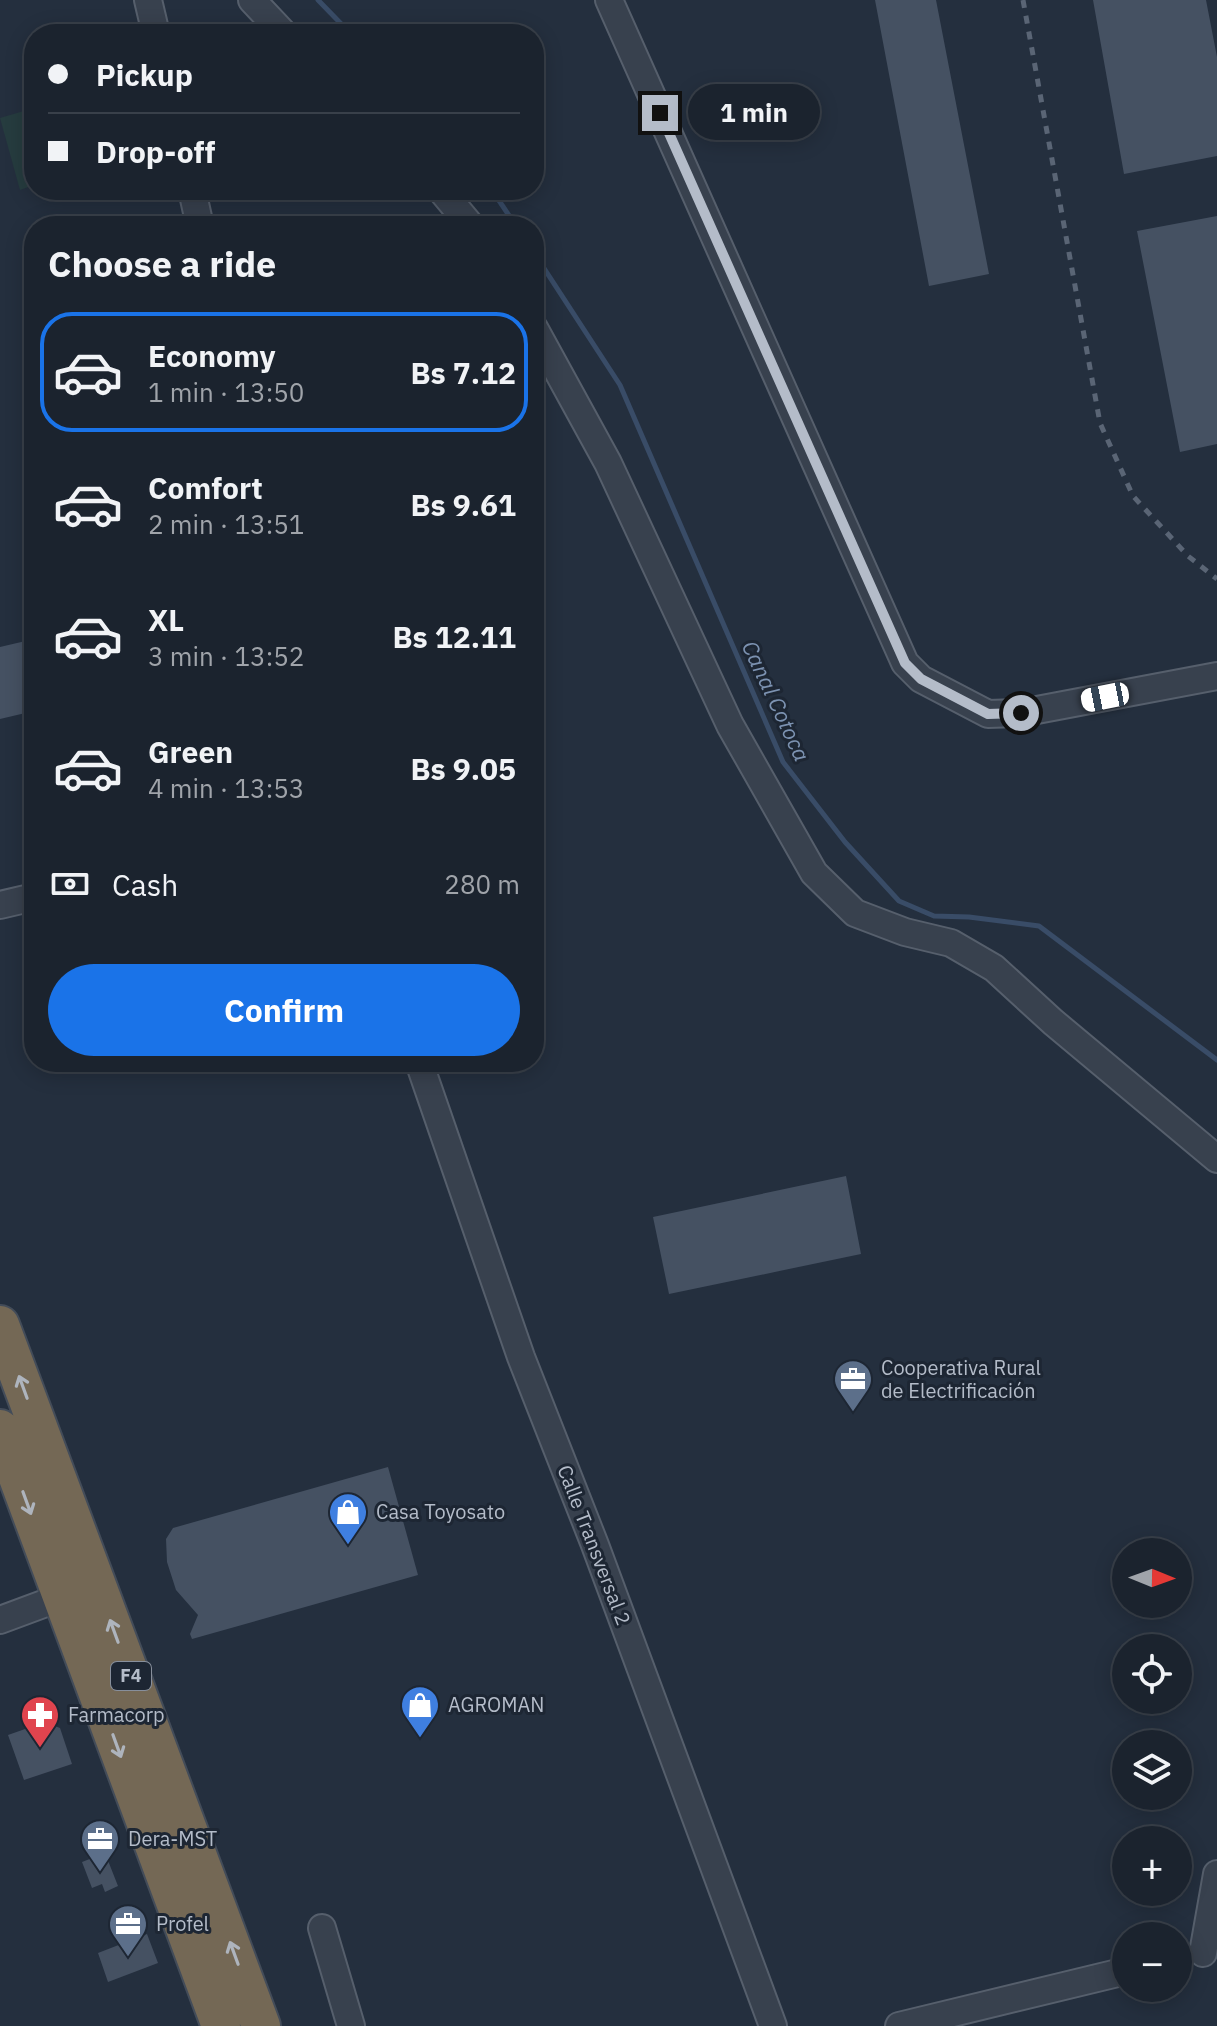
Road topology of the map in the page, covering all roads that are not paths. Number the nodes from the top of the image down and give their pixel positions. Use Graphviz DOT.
graph roads {
  1 [pos="148,0"];
  2 [pos="252,0"];
  3 [pos="609,0"];
  4 [pos="154,24"];
  5 [pos="275,24"];
  6 [pos="449,200"];
  7 [pos="463,216"];
  8 [pos="544,346"];
  9 [pos="1217,676"];
  10 [pos="24,899"];
  11 [pos="0,905"];
  12 [pos="422,1072"];
  13 [pos="1217,1159"];
  14 [pos="0,1325"];
  15 [pos="0,1429"];
  16 [pos="62,1597"];
  17 [pos="0,1620"];
  18 [pos="1217,1874"];
  19 [pos="322,1928"];
  20 [pos="1199,1953"];
  21 [pos="1112,1974"];
  22 [pos="221,2026"];
  23 [pos="261,2026"];
  24 [pos="351,2026"];
  25 [pos="773,2026"];
  26 [pos="899,2026"];
  1 -- 4 [label="street"];
  2 -- 5 [label="street"];
  3 -- 9 [label="street"];
  6 -- 7 [label="street"];
  8 -- 13 [label="street"];
  10 -- 11 [label="street"];
  12 -- 25 [label="street, Calle Transversal 2"];
  23 -- 14 [label="highway, F4, one-way"];
  15 -- 16 [label="highway, F4, one-way"];
  16 -- 17 [label="street"];
  16 -- 22 [label="highway, F4, one-way"];
  18 -- 20 [label="street"];
  19 -- 24 [label="street"];
  21 -- 26 [label="street"];
}
